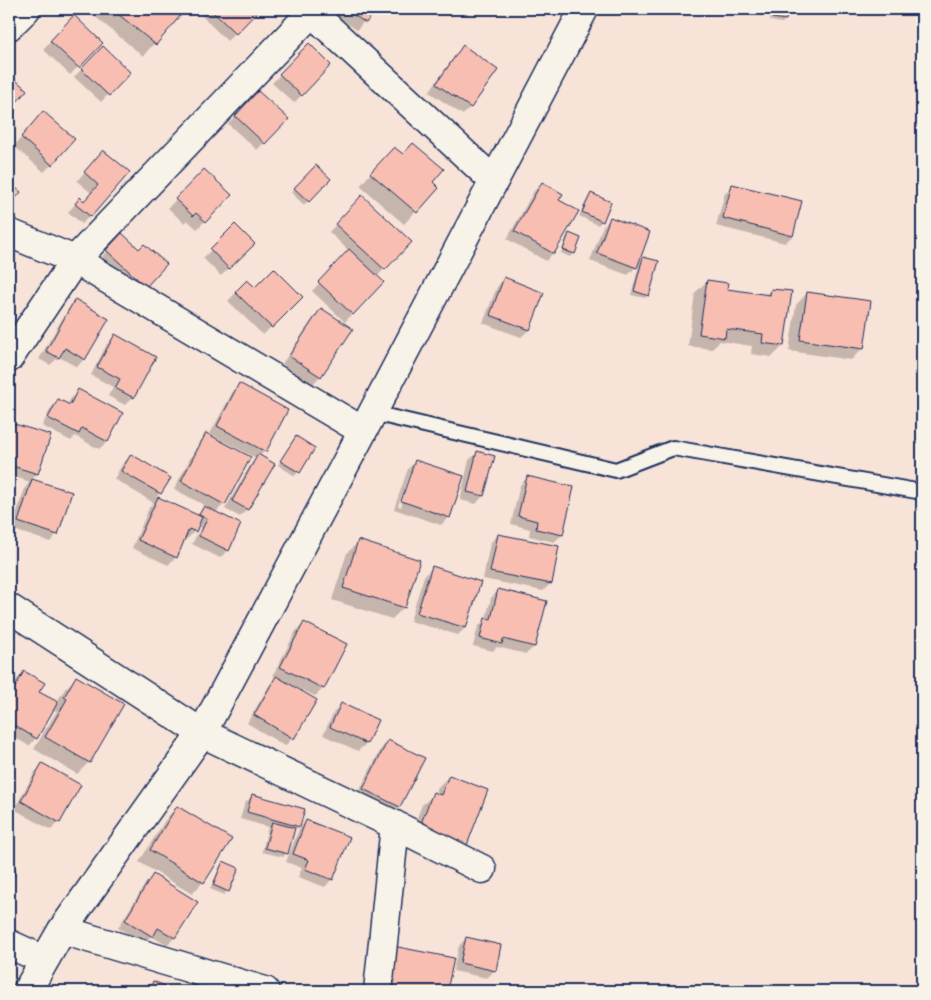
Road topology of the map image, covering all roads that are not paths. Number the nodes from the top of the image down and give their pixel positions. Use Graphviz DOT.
graph roads {
  1 [pos="26,9"];
  2 [pos="584,9"];
  3 [pos="310,10"];
  4 [pos="9,26"];
  5 [pos="494,181"];
  6 [pos="9,233"];
  7 [pos="75,260"];
  8 [pos="9,358"];
  9 [pos="368,422"];
  10 [pos="922,492"];
  11 [pos="9,608"];
  12 [pos="202,733"];
  13 [pos="395,825"];
  14 [pos="482,869"];
  15 [pos="62,930"];
  16 [pos="9,944"];
  17 [pos="44,960"];
  18 [pos="27,991"];
  19 [pos="265,991"];
  20 [pos="378,991"];
  1 -- 4 [label="street"];
  2 -- 5 [label="street"];
  3 -- 5 [label="street"];
  3 -- 7 [label="street"];
  5 -- 9 [label="street"];
  6 -- 7 [label="street"];
  7 -- 8 [label="street"];
  7 -- 9 [label="street"];
  9 -- 10 [label="lane"];
  9 -- 12 [label="street"];
  11 -- 12 [label="street"];
  12 -- 13 [label="street"];
  12 -- 15 [label="street"];
  13 -- 14 [label="street"];
  13 -- 20 [label="street"];
  15 -- 17 [label="street"];
  15 -- 19 [label="street"];
  16 -- 17 [label="street"];
  17 -- 18 [label="street"];
}
